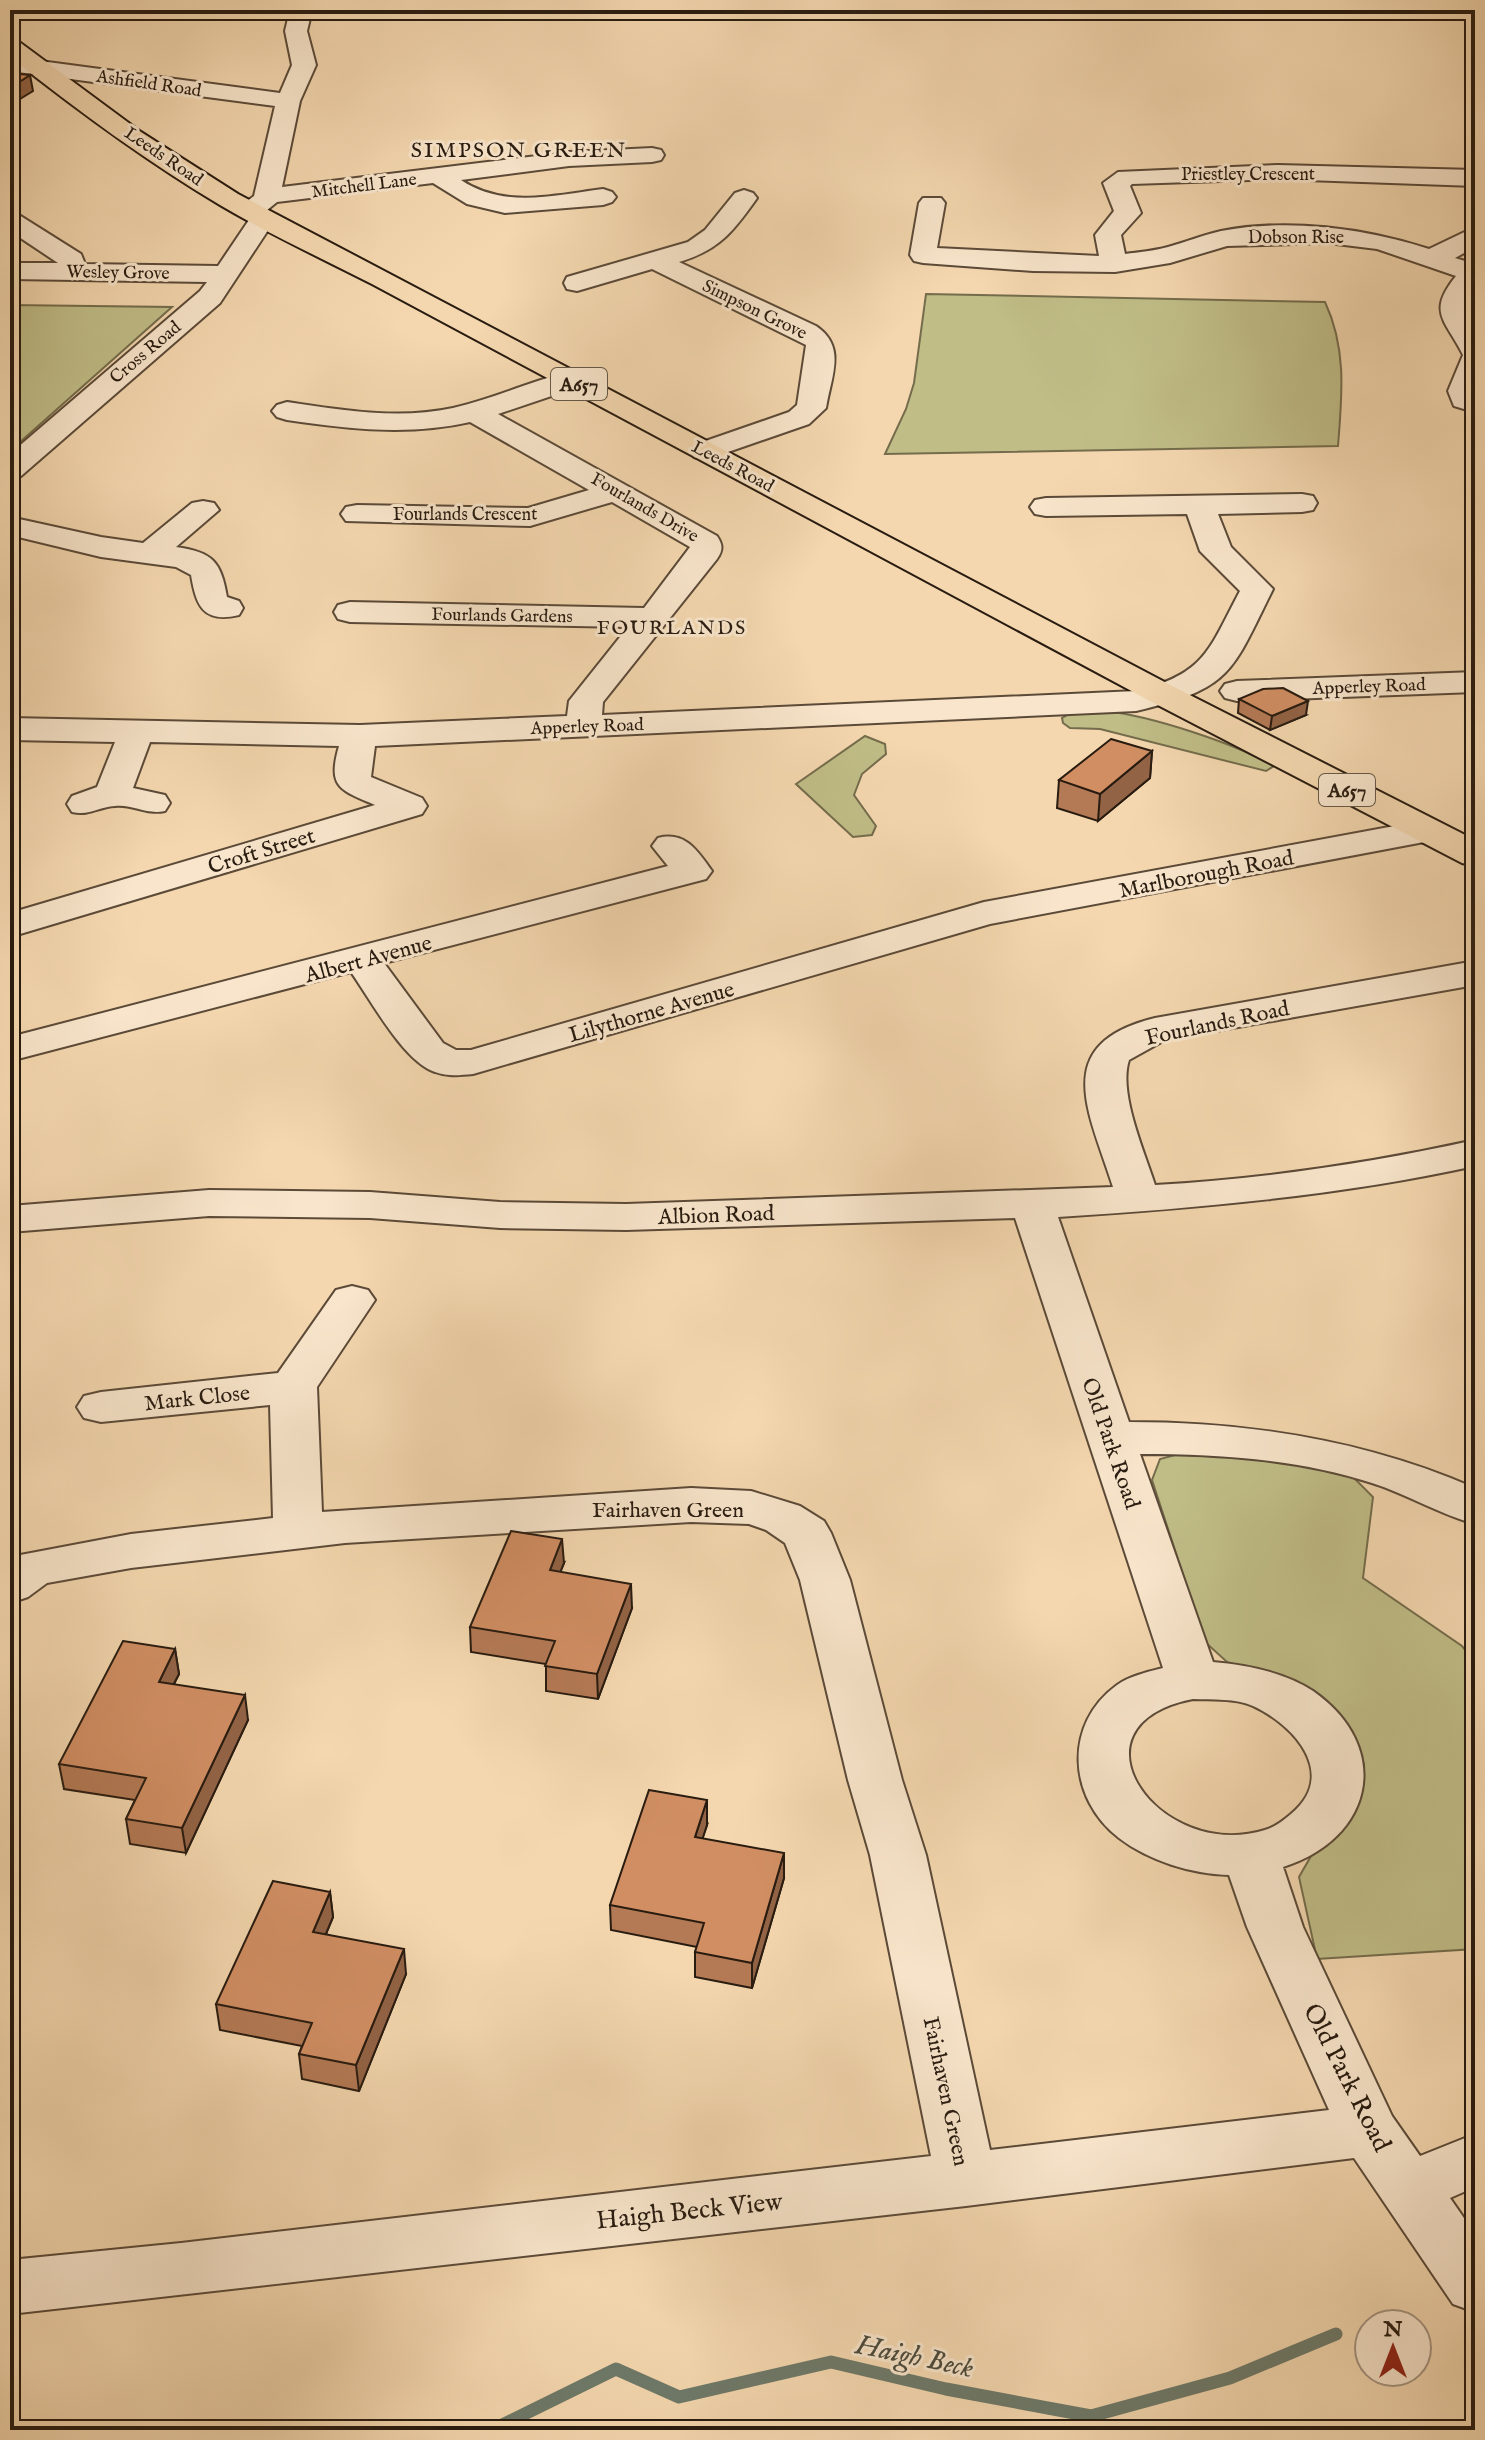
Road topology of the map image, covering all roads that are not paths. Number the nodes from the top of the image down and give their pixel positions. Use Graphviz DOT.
graph roads {
  1 [pos="301,10"];
  2 [pos="10,46"];
  3 [pos="24,66"];
  4 [pos="288,101"];
  5 [pos="652,155"];
  6 [pos="438,175"];
  7 [pos="1475,178"];
  8 [pos="603,197"];
  9 [pos="744,198"];
  10 [pos="932,203"];
  11 [pos="259,208"];
  12 [pos="10,220"];
  13 [pos="1475,235"];
  14 [pos="1428,258"];
  15 [pos="656,261"];
  16 [pos="1115,264"];
  17 [pos="10,271"];
  18 [pos="70,272"];
  19 [pos="1475,272"];
  20 [pos="227,274"];
  21 [pos="577,283"];
  22 [pos="1475,355"];
  23 [pos="571,380"];
  24 [pos="1471,405"];
  25 [pos="287,411"];
  26 [pos="474,412"];
  27 [pos="705,451"];
  28 [pos="10,470"];
  29 [pos="617,491"];
  30 [pos="1302,503"];
  31 [pos="1200,506"];
  32 [pos="1046,507"];
  33 [pos="203,510"];
  34 [pos="357,514"];
  35 [pos="10,526"];
  36 [pos="151,552"];
  37 [pos="227,608"];
  38 [pos="350,612"];
  39 [pos="653,618"];
  40 [pos="1475,682"];
  41 [pos="1252,683"];
  42 [pos="1164,695"];
  43 [pos="583,727"];
  44 [pos="10,729"];
  45 [pos="136,733"];
  46 [pos="360,736"];
  47 [pos="152,803"];
  48 [pos="1427,831"];
  49 [pos="671,846"];
  50 [pos="1475,855"];
  51 [pos="984,914"];
  52 [pos="10,925"];
  53 [pos="362,960"];
  54 [pos="1475,973"];
  55 [pos="10,1049"];
  56 [pos="1475,1153"];
  57 [pos="1421,1165"];
  58 [pos="1475,1180"];
  59 [pos="1138,1199"];
  60 [pos="1032,1205"];
  61 [pos="10,1219"];
  62 [pos="352,1300"];
  63 [pos="293,1387"];
  64 [pos="101,1407"];
  65 [pos="1111,1438"];
  66 [pos="1475,1507"];
  67 [pos="298,1533"];
  68 [pos="10,1585"];
  69 [pos="1193,1680"];
  70 [pos="1250,1853"];
  71 [pos="1369,2131"];
  72 [pos="1475,2160"];
  73 [pos="966,2180"];
  74 [pos="1409,2188"];
  75 [pos="1475,2285"];
  76 [pos="10,2287"];
  1 -- 4 [label="street"];
  2 -- 3 [label="main road, Leeds Road / A657"];
  3 -- 4 [label="street, Ashfield Road"];
  3 -- 11 [label="main road, Leeds Road / A657"];
  4 -- 11 [label="street"];
  5 -- 6 [label="street, Mitchell Lane"];
  6 -- 8 [label="street"];
  6 -- 11 [label="street, Mitchell Lane"];
  7 -- 16 [label="street, Priestley Crescent"];
  9 -- 15 [label="street, Simpson Grove"];
  10 -- 16 [label="street, Dobson Rise"];
  11 -- 20 [label="street, Cross Road"];
  11 -- 23 [label="main road, Leeds Road / A657"];
  12 -- 18 [label="street"];
  13 -- 14 [label="street"];
  14 -- 16 [label="street, Dobson Rise"];
  14 -- 19 [label="street, Dobson Rise"];
  15 -- 21 [label="street, Simpson Grove"];
  15 -- 27 [label="street, Simpson Grove"];
  17 -- 18 [label="street, Wesley Grove"];
  18 -- 20 [label="street, Wesley Grove"];
  19 -- 22 [label="street"];
  20 -- 28 [label="street, Cross Road"];
  22 -- 24 [label="street"];
  23 -- 26 [label="street"];
  23 -- 27 [label="main road, Leeds Road / A657"];
  25 -- 26 [label="street"];
  26 -- 29 [label="street, Fourlands Drive"];
  27 -- 42 [label="main road, Leeds Road / A657"];
  29 -- 34 [label="street, Fourlands Crescent"];
  29 -- 39 [label="street, Fourlands Drive"];
  30 -- 31 [label="street"];
  31 -- 32 [label="street"];
  31 -- 42 [label="street, Apperley Road"];
  33 -- 36 [label="street"];
  35 -- 36 [label="street"];
  36 -- 37 [label="street"];
  38 -- 39 [label="street, Fourlands Gardens"];
  39 -- 43 [label="street, Fourlands Drive"];
  40 -- 41 [label="street, Apperley Road"];
  42 -- 43 [label="street, Apperley Road"];
  42 -- 48 [label="main road, Leeds Road / A657"];
  43 -- 46 [label="street, Apperley Road"];
  44 -- 45 [label="street, Apperley Road"];
  45 -- 46 [label="street, Apperley Road"];
  45 -- 47 [label="street"];
  46 -- 52 [label="street, Croft Street"];
  48 -- 50 [label="main road, Leeds Road / A657"];
  48 -- 51 [label="street, Marlborough Road"];
  49 -- 53 [label="street, Albert Avenue"];
  51 -- 53 [label="street, Lilythorne Avenue"];
  53 -- 55 [label="street, Albert Avenue"];
  54 -- 59 [label="street, Fourlands Road"];
  56 -- 57 [label="street, Albion Road"];
  57 -- 58 [label="street, Albion Road"];
  57 -- 59 [label="street, Albion Road"];
  59 -- 60 [label="street, Albion Road"];
  60 -- 61 [label="street, Albion Road"];
  60 -- 65 [label="street, Old Park Road"];
  62 -- 63 [label="street"];
  63 -- 64 [label="street, Mark Close"];
  63 -- 67 [label="street"];
  65 -- 66 [label="street"];
  65 -- 69 [label="street, Old Park Road"];
  67 -- 68 [label="street, Fairhaven Green"];
  67 -- 73 [label="street, Fairhaven Green"];
  69 -- 70 [label="street"];
  69 -- 70 [label="street"];
  70 -- 71 [label="street, Old Park Road"];
  71 -- 73 [label="street, Haigh Beck View"];
  71 -- 74 [label="street, Old Park Road"];
  72 -- 74 [label="street"];
  73 -- 76 [label="street, Haigh Beck View"];
  74 -- 75 [label="street, Old Park Road"];
}
